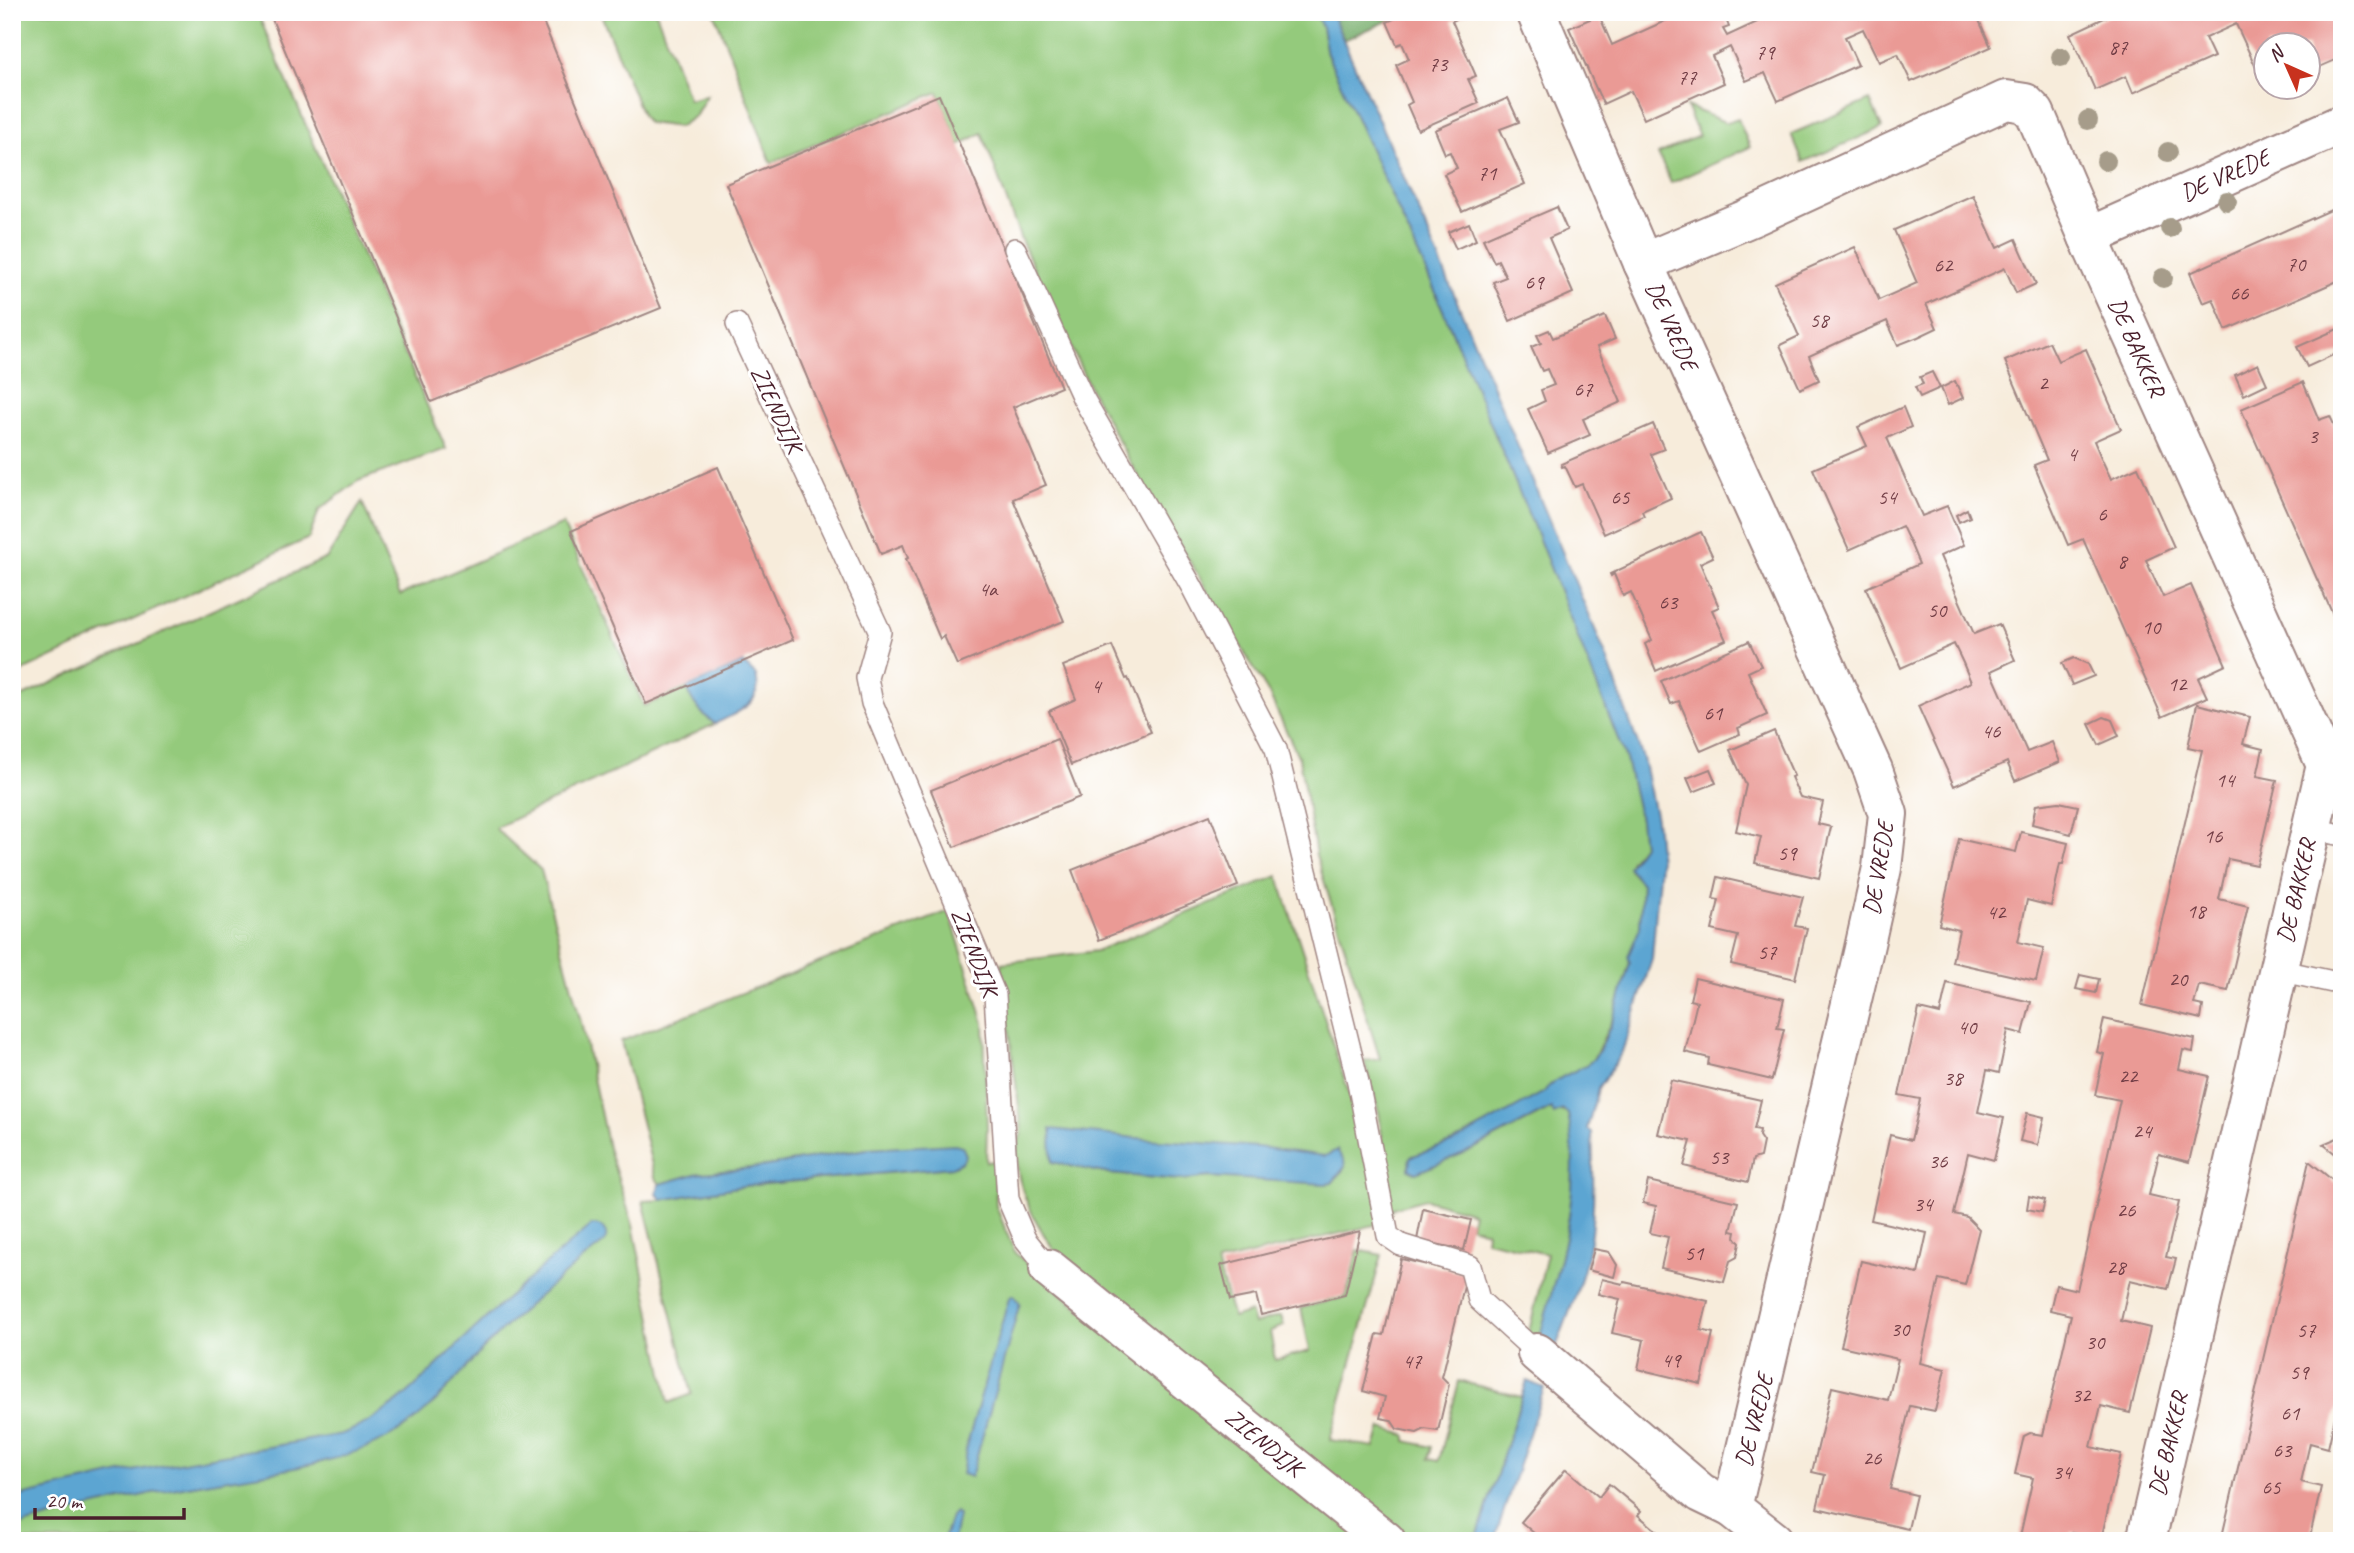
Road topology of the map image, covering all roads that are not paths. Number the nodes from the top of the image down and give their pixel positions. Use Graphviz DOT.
graph roads {
  1 [pos="1536,12"];
  2 [pos="2342,124"];
  3 [pos="2088,237"];
  4 [pos="1015,249"];
  5 [pos="1643,263"];
  6 [pos="737,324"];
  7 [pos="2326,832"];
  8 [pos="2278,971"];
  9 [pos="2342,984"];
  10 [pos="1049,1269"];
  11 [pos="1538,1353"];
  12 [pos="1732,1508"];
  13 [pos="1386,1541"];
  14 [pos="1774,1541"];
  15 [pos="2146,1541"];
  1 -- 5 [label="street, DE VREDE"];
  2 -- 3 [label="street, DE VREDE"];
  3 -- 5 [label="street, DE VREDE"];
  3 -- 7 [label="street, DE BAKKER"];
  4 -- 11 [label="lane"];
  5 -- 12 [label="street, DE VREDE"];
  6 -- 10 [label="lane, ZIENDIJK"];
  7 -- 8 [label="street, DE BAKKER"];
  8 -- 9 [label="lane"];
  8 -- 15 [label="street, DE BAKKER"];
  10 -- 13 [label="street, ZIENDIJK"];
  11 -- 12 [label="street"];
  12 -- 14 [label="street"];
}
